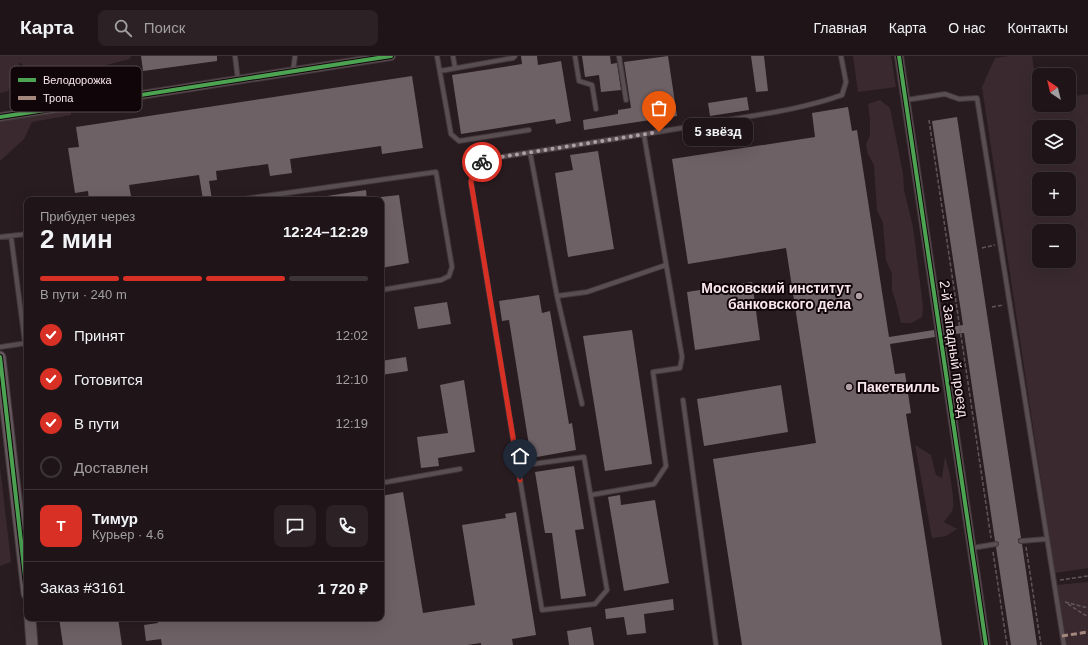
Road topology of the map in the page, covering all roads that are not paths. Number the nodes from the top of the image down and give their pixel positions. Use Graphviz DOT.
graph roads {
  1 [pos="235,56"];
  2 [pos="295,56"];
  3 [pos="391,56"];
  4 [pos="437,56"];
  5 [pos="453,56"];
  6 [pos="515,56"];
  7 [pos="575,56"];
  8 [pos="619,56"];
  9 [pos="841,56"];
  10 [pos="899,56"];
  11 [pos="455,68"];
  12 [pos="293,71"];
  13 [pos="440,71"];
  14 [pos="238,80"];
  15 [pos="142,95"];
  16 [pos="626,100"];
  17 [pos="906,100"];
  18 [pos="596,109"];
  19 [pos="32,112"];
  20 [pos="0,117"];
  21 [pos="529,130"];
  22 [pos="644,135"];
  23 [pos="530,152"];
  24 [pos="258,197"];
  25 [pos="24,234"];
  26 [pos="11,236"];
  27 [pos="0,237"];
  28 [pos="666,265"];
  29 [pos="384,290"];
  30 [pos="557,296"];
  31 [pos="24,329"];
  32 [pos="24,343"];
  33 [pos="0,347"];
  34 [pos="0,357"];
  35 [pos="683,400"];
  36 [pos="582,404"];
  37 [pos="518,466"];
  38 [pos="460,470"];
  39 [pos="384,483"];
  40 [pos="591,495"];
  41 [pos="24,537"];
  42 [pos="1047,539"];
  43 [pos="1023,541"];
  44 [pos="994,544"];
  45 [pos="972,548"];
  46 [pos="30,621"];
  47 [pos="32,645"];
  48 [pos="716,645"];
  49 [pos="986,645"];
  50 [pos="1064,645"];
  1 -- 14 [label="lane"];
  2 -- 12 [label="lane"];
  3 -- 12 [label="street"];
  4 -- 13 [label="lane"];
  5 -- 11 [label="lane"];
  6 -- 11 [label="lane"];
  7 -- 18 [label="lane"];
  8 -- 16 [label="lane"];
  9 -- 22 [label="lane"];
  10 -- 17 [label="street, 2-й Западный проезд"];
  11 -- 13 [label="lane"];
  12 -- 14 [label="street"];
  13 -- 21 [label="lane"];
  14 -- 15 [label="street"];
  17 -- 42 [label="lane"];
  17 -- 45 [label="street, 2-й Западный проезд"];
  19 -- 20 [label="street"];
  22 -- 23 [label="lane"];
  22 -- 28 [label="lane"];
  23 -- 30 [label="lane"];
  23 -- 37 [label="lane"];
  24 -- 29 [label="lane"];
  25 -- 26 [label="lane"];
  26 -- 27 [label="lane"];
  26 -- 31 [label="lane"];
  28 -- 30 [label="lane"];
  28 -- 40 [label="lane"];
  30 -- 36 [label="lane"];
  32 -- 33 [label="lane"];
  34 -- 41 [label="street"];
  35 -- 48 [label="lane"];
  37 -- 40 [label="lane"];
  37 -- 40 [label="lane"];
  38 -- 39 [label="lane"];
  42 -- 43 [label="lane"];
  42 -- 50 [label="lane"];
  44 -- 45 [label="lane"];
  45 -- 49 [label="street, 2-й Западный проезд"];
  46 -- 47 [label="street"];
}
